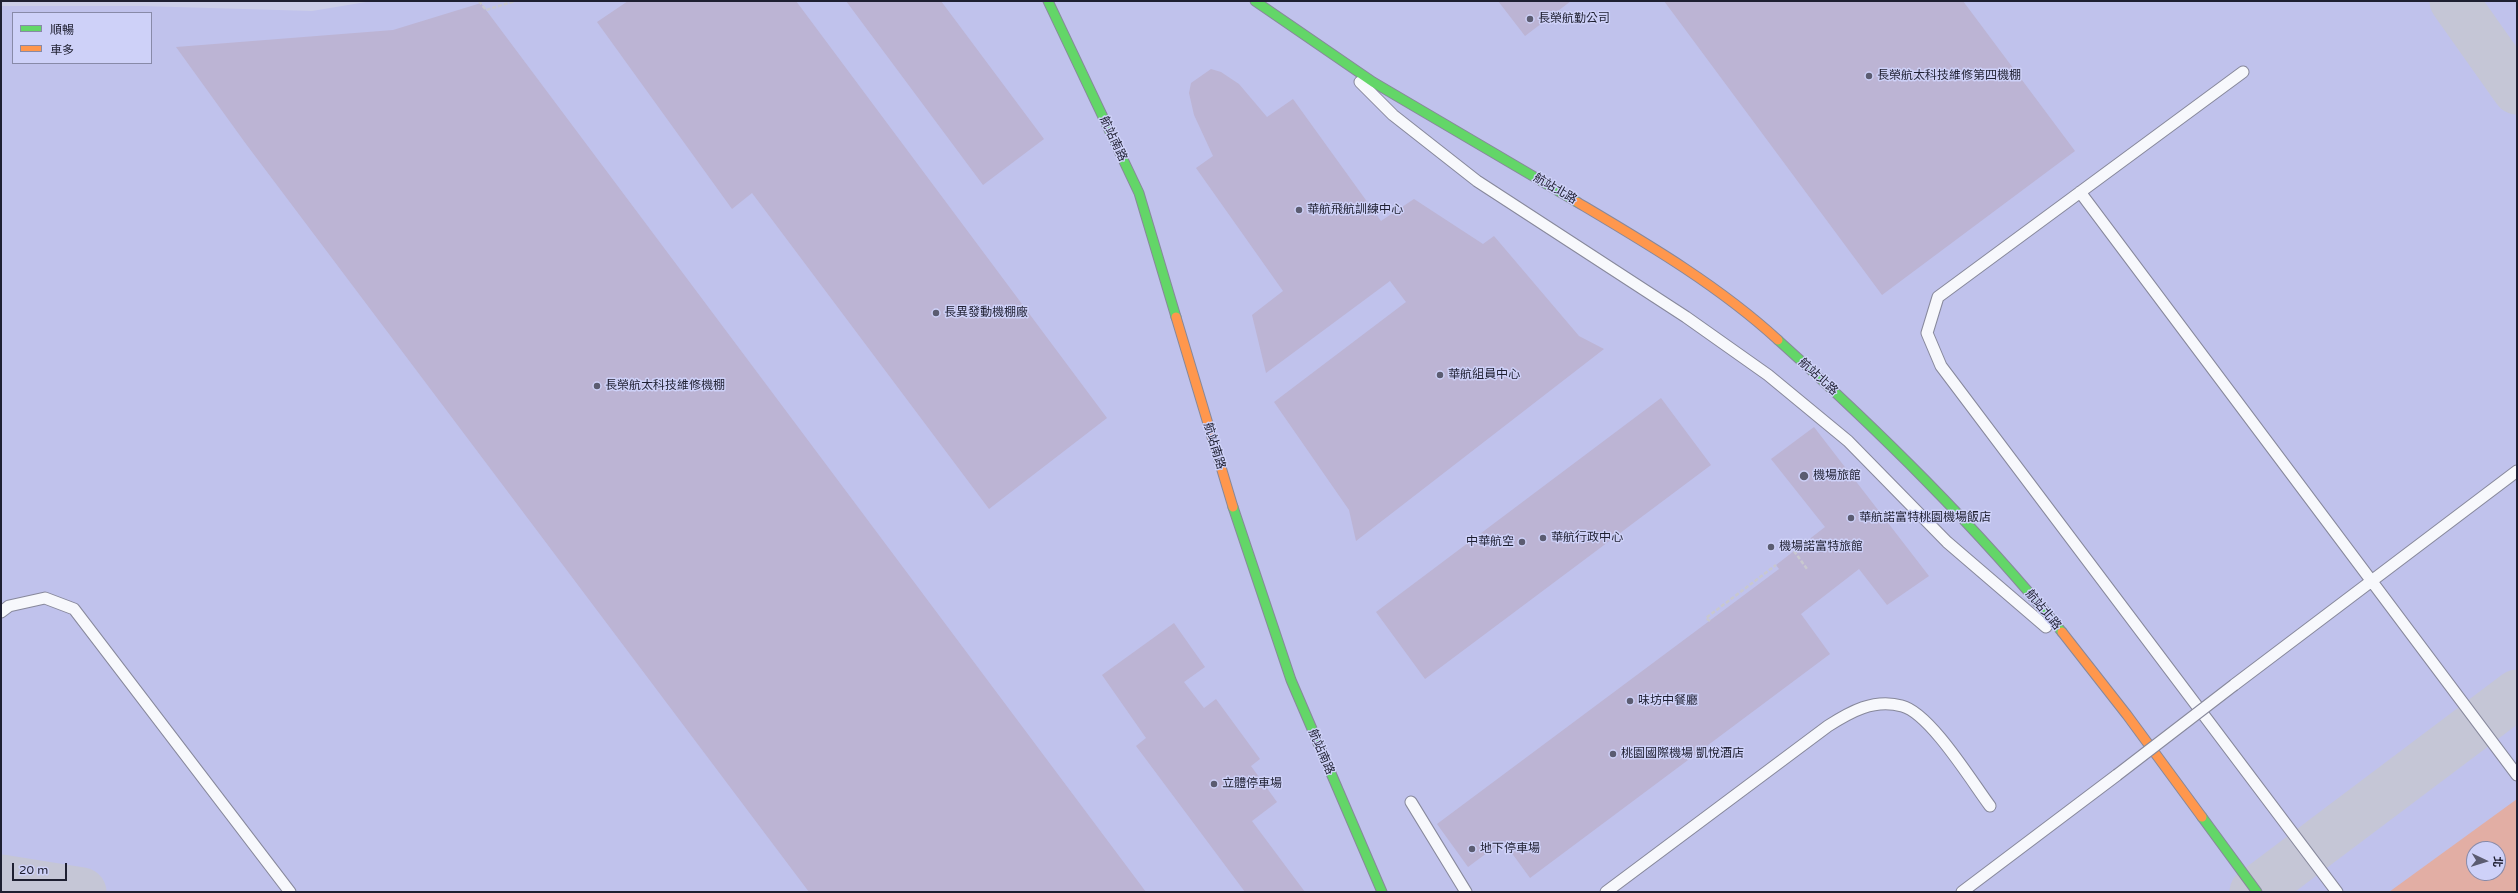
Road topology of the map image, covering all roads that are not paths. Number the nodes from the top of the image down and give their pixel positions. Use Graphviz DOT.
graph roads {
  1 [pos="1048,1"];
  2 [pos="1255,1"];
  3 [pos="1339,62"];
  4 [pos="2243,72"];
  5 [pos="2080,192"];
  6 [pos="2517,471"];
  7 [pos="2372,582"];
  8 [pos="1,612"];
  9 [pos="2083,658"];
  10 [pos="2517,775"];
  11 [pos="1411,802"];
  12 [pos="1990,806"];
  13 [pos="290,892"];
  14 [pos="1382,892"];
  15 [pos="1466,892"];
  16 [pos="1606,892"];
  17 [pos="1962,892"];
  18 [pos="2257,892"];
  19 [pos="2337,892"];
  1 -- 14 [label="street, 航站南路"];
  2 -- 3 [label="street, 航站北路"];
  3 -- 9 [label="lane"];
  3 -- 9 [label="street, 航站北路"];
  4 -- 5 [label="lane"];
  5 -- 7 [label="lane"];
  5 -- 19 [label="lane"];
  6 -- 7 [label="lane"];
  7 -- 10 [label="lane"];
  7 -- 17 [label="lane, bridge"];
  8 -- 13 [label="lane"];
  9 -- 18 [label="street, 航站北路"];
  11 -- 15 [label="lane"];
  12 -- 16 [label="lane"];
}
